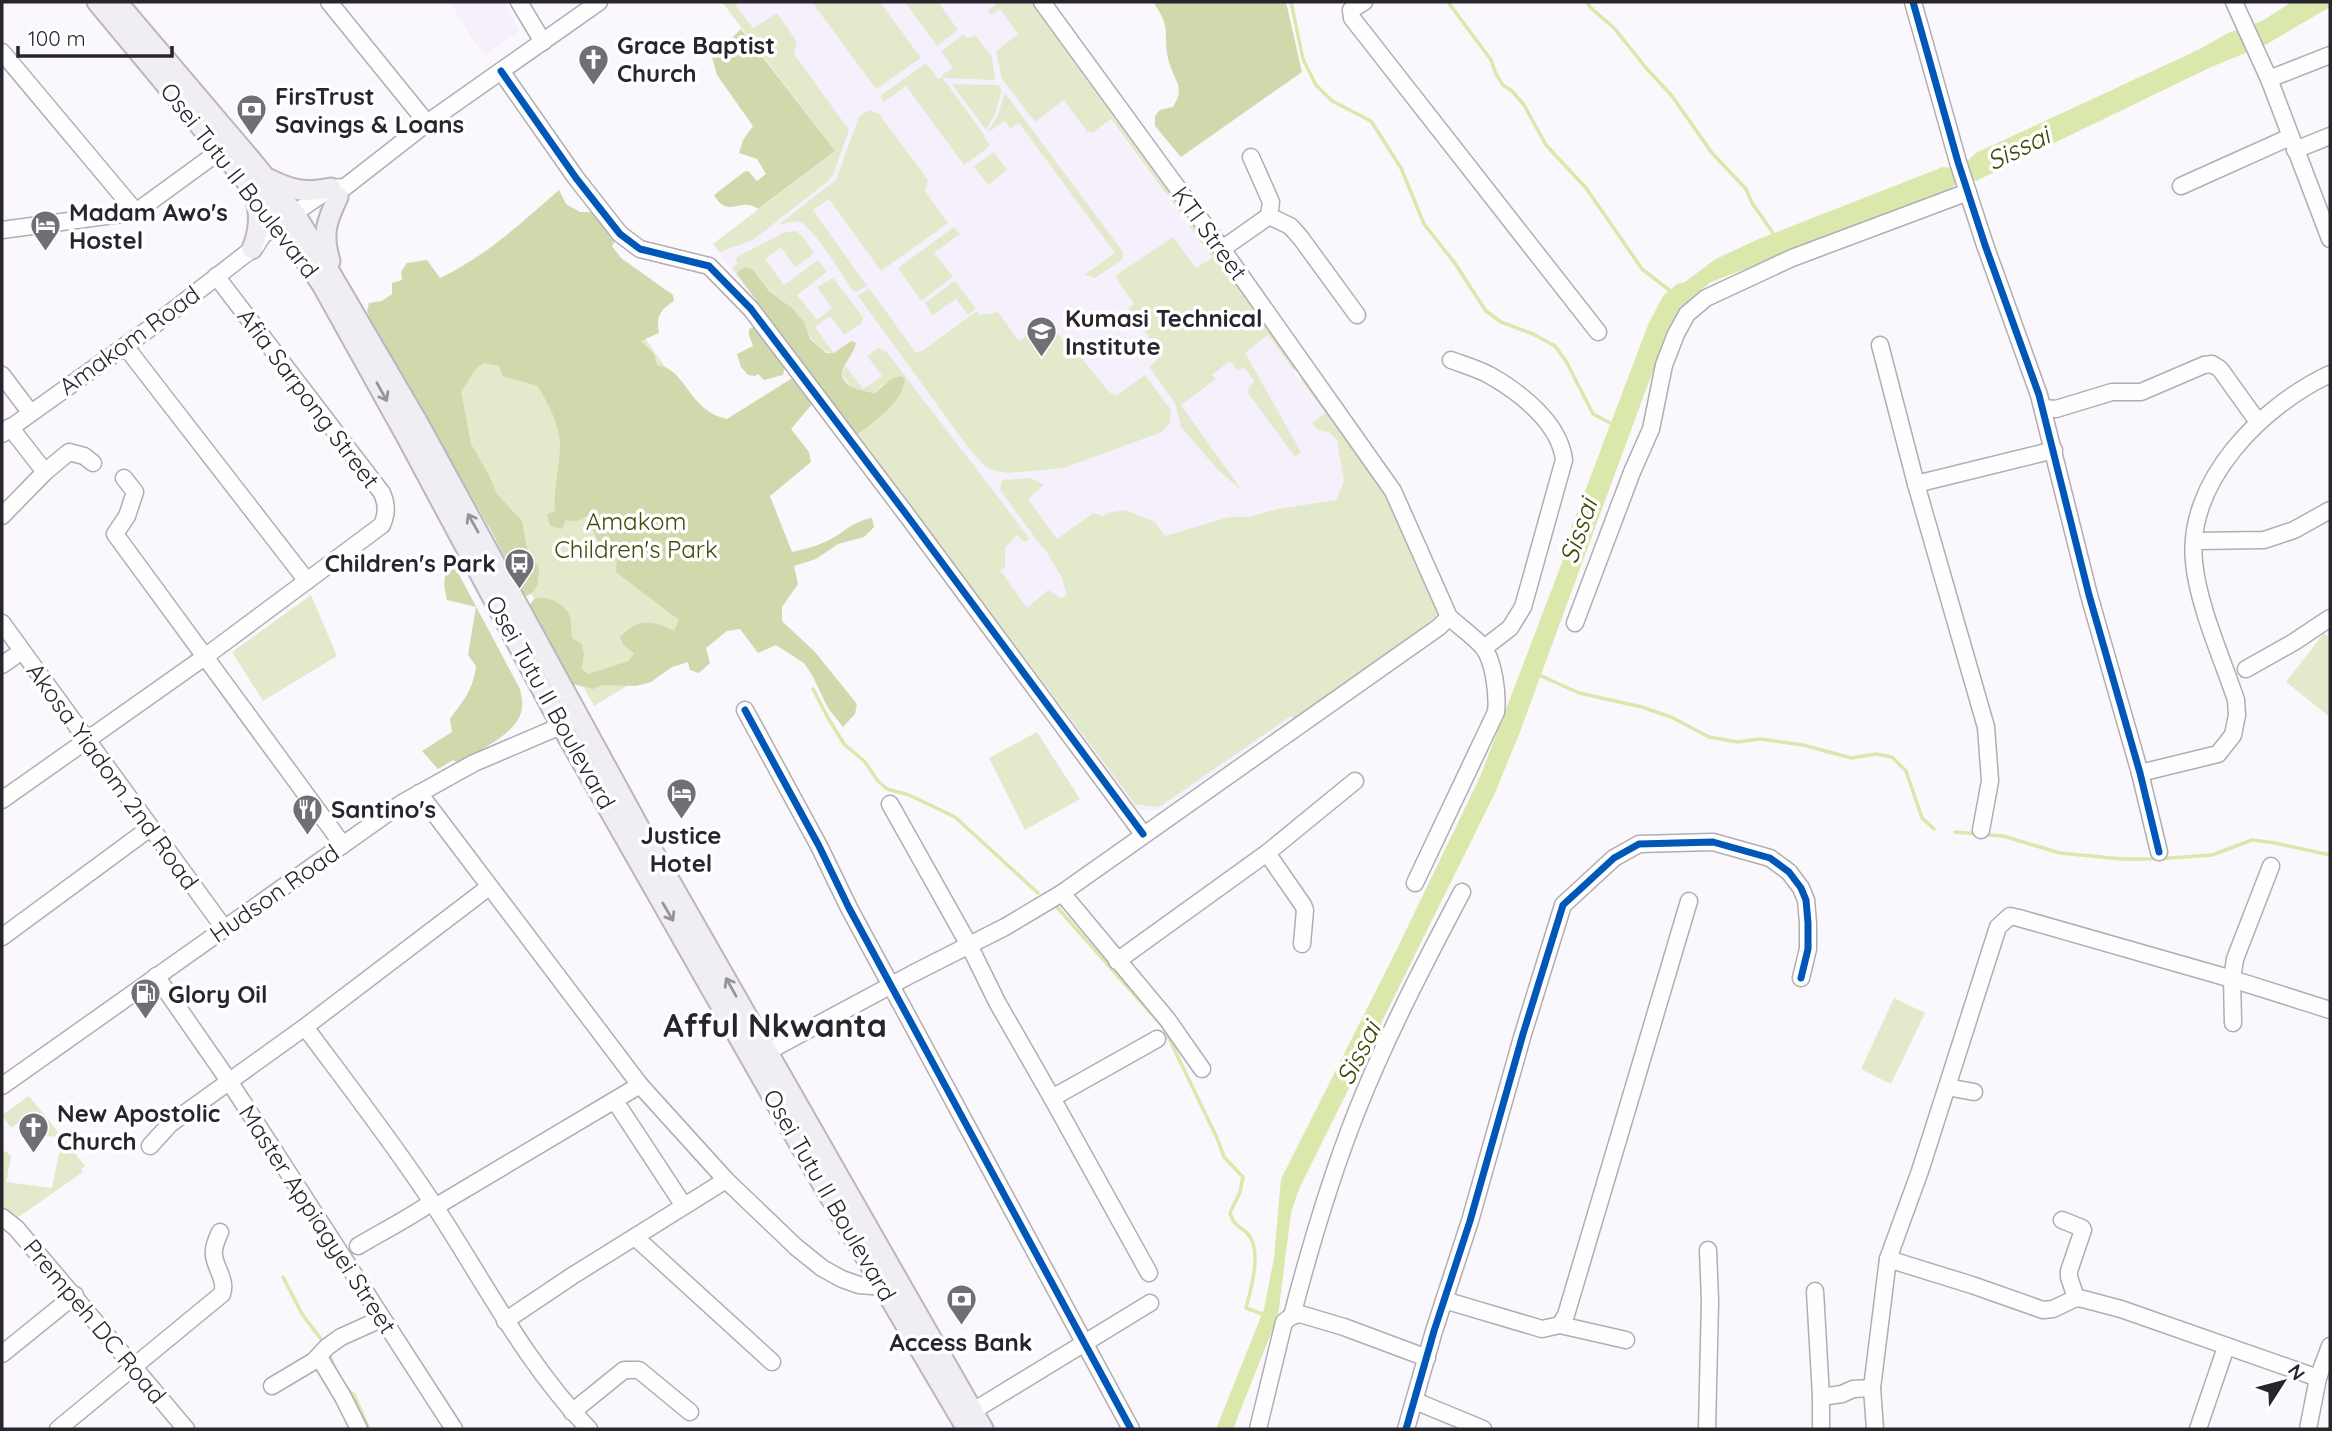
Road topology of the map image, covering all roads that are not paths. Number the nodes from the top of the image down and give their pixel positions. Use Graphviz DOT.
graph roads {
  1 [pos="97,2"];
  2 [pos="117,2"];
  3 [pos="329,2"];
  4 [pos="519,2"];
  5 [pos="598,2"];
  6 [pos="1042,2"];
  7 [pos="1364,2"];
  8 [pos="1913,2"];
  9 [pos="2234,2"];
  10 [pos="543,42"];
  11 [pos="2,52"];
  12 [pos="2330,55"];
  13 [pos="501,71"];
  14 [pos="2269,79"];
  15 [pos="427,123"];
  16 [pos="2330,136"];
  17 [pos="2292,144"];
  18 [pos="221,150"];
  19 [pos="1251,157"];
  20 [pos="259,183"];
  21 [pos="2181,186"];
  22 [pos="1967,190"];
  23 [pos="338,191"];
  24 [pos="136,212"];
  25 [pos="1269,216"];
  26 [pos="291,223"];
  27 [pos="5,225"];
  28 [pos="2330,239"];
  29 [pos="254,248"];
  30 [pos="1222,248"];
  31 [pos="216,276"];
  32 [pos="337,282"];
  33 [pos="1357,315"];
  34 [pos="1598,332"];
  35 [pos="1880,345"];
  36 [pos="125,346"];
  37 [pos="1451,360"];
  38 [pos="2330,374"];
  39 [pos="2,375"];
  40 [pos="2043,408"];
  41 [pos="30,412"];
  42 [pos="2258,422"];
  43 [pos="6,430"];
  44 [pos="2054,450"];
  45 [pos="93,463"];
  46 [pos="45,472"];
  47 [pos="124,478"];
  48 [pos="1916,484"];
  49 [pos="2330,510"];
  50 [pos="2,516"];
  51 [pos="2195,541"];
  52 [pos="307,581"];
  53 [pos="1449,617"];
  54 [pos="2330,618"];
  55 [pos="2,623"];
  56 [pos="1575,623"];
  57 [pos="1484,648"];
  58 [pos="22,651"];
  59 [pos="206,656"];
  60 [pos="2,665"];
  61 [pos="2246,669"];
  62 [pos="745,710"];
  63 [pos="570,721"];
  64 [pos="88,740"];
  65 [pos="2140,774"];
  66 [pos="1355,781"];
  67 [pos="419,793"];
  68 [pos="2,800"];
  69 [pos="890,804"];
  70 [pos="150,828"];
  71 [pos="1981,830"];
  72 [pos="1143,834"];
  73 [pos="343,845"];
  74 [pos="2159,852"];
  75 [pos="1267,853"];
  76 [pos="2271,866"];
  77 [pos="1415,883"];
  78 [pos="489,887"];
  79 [pos="1462,892"];
  80 [pos="1062,893"];
  81 [pos="1689,901"];
  82 [pos="224,929"];
  83 [pos="2,937"];
  84 [pos="1302,944"];
  85 [pos="969,946"];
  86 [pos="1117,961"];
  87 [pos="156,976"];
  88 [pos="1801,978"];
  89 [pos="2232,979"];
  90 [pos="892,985"];
  91 [pos="2330,1010"];
  92 [pos="2233,1023"];
  93 [pos="305,1027"];
  94 [pos="1157,1039"];
  95 [pos="767,1052"];
  96 [pos="1202,1069"];
  97 [pos="229,1081"];
  98 [pos="640,1085"];
  99 [pos="2,1086"];
  100 [pos="1947,1087"];
  101 [pos="1974,1092"];
  102 [pos="1052,1098"];
  103 [pos="615,1101"];
  104 [pos="150,1146"];
  105 [pos="726,1180"];
  106 [pos="434,1205"];
  107 [pos="684,1206"];
  108 [pos="2,1218"];
  109 [pos="2062,1220"];
  110 [pos="220,1232"];
  111 [pos="635,1237"];
  112 [pos="358,1246"];
  113 [pos="1708,1250"];
  114 [pos="1888,1259"];
  115 [pos="1149,1273"];
  116 [pos="884,1287"];
  117 [pos="1815,1291"];
  118 [pos="75,1295"];
  119 [pos="2076,1298"];
  120 [pos="1444,1300"];
  121 [pos="1150,1303"];
  122 [pos="1292,1316"];
  123 [pos="381,1319"];
  124 [pos="505,1321"];
  125 [pos="1560,1325"];
  126 [pos="1626,1340"];
  127 [pos="1085,1343"];
  128 [pos="2330,1346"];
  129 [pos="2226,1347"];
  130 [pos="2,1354"];
  131 [pos="319,1357"];
  132 [pos="1427,1358"];
  133 [pos="772,1362"];
  134 [pos="133,1366"];
  135 [pos="2318,1378"];
  136 [pos="272,1386"];
  137 [pos="1872,1388"];
  138 [pos="1821,1397"];
  139 [pos="1415,1401"];
  140 [pos="572,1412"];
  141 [pos="690,1412"];
  142 [pos="970,1420"];
  143 [pos="58,1429"];
  144 [pos="186,1429"];
  145 [pos="359,1429"];
  146 [pos="454,1429"];
  147 [pos="589,1429"];
  148 [pos="983,1429"];
  149 [pos="1131,1429"];
  150 [pos="1258,1429"];
  151 [pos="1406,1429"];
  152 [pos="1483,1429"];
  153 [pos="1707,1429"];
  154 [pos="1821,1429"];
  155 [pos="1875,1429"];
  156 [pos="2198,1429"];
  157 [pos="2308,1429"];
  1 -- 18 [label="main road, Osei Tutu II Boulevard"];
  2 -- 20 [label="main road, Osei Tutu II Boulevard"];
  3 -- 15 [label="street"];
  4 -- 10 [label="street"];
  5 -- 10 [label="street, Amakom Road"];
  6 -- 30 [label="street, KTI Street"];
  7 -- 34 [label="street"];
  8 -- 22 [label="street"];
  9 -- 14 [label="street"];
  10 -- 13 [label="street, Amakom Road"];
  11 -- 24 [label="street"];
  12 -- 14 [label="street"];
  13 -- 15 [label="street, Amakom Road"];
  13 -- 72 [label="street"];
  14 -- 17 [label="street"];
  15 -- 23 [label="street, Amakom Road"];
  16 -- 17 [label="street"];
  17 -- 21 [label="street"];
  17 -- 28 [label="street"];
  18 -- 20 [label="main road, Osei Tutu II Boulevard"];
  18 -- 24 [label="street"];
  19 -- 25 [label="street"];
  20 -- 23 [label="main road"];
  20 -- 26 [label="main road, Osei Tutu II Boulevard"];
  20 -- 29 [label="main road"];
  22 -- 40 [label="street"];
  22 -- 56 [label="street"];
  23 -- 26 [label="street, Amakom Road"];
  23 -- 32 [label="main road"];
  24 -- 27 [label="street"];
  25 -- 30 [label="street"];
  25 -- 33 [label="street"];
  26 -- 29 [label="street, Amakom Road"];
  26 -- 32 [label="main road, Osei Tutu II Boulevard"];
  26 -- 63 [label="main road, Osei Tutu II Boulevard, one-way"];
  29 -- 31 [label="street, Amakom Road"];
  30 -- 53 [label="street, KTI Street"];
  31 -- 36 [label="street, Amakom Road"];
  31 -- 52 [label="street, Afia Sarpong Street"];
  63 -- 32 [label="main road, Osei Tutu II Boulevard, one-way"];
  35 -- 48 [label="street"];
  36 -- 41 [label="street, Amakom Road"];
  36 -- 52 [label="street"];
  37 -- 57 [label="street"];
  38 -- 42 [label="street"];
  39 -- 41 [label="street"];
  40 -- 42 [label="street"];
  40 -- 44 [label="street"];
  41 -- 43 [label="street, Amakom Road"];
  42 -- 51 [label="street"];
  43 -- 46 [label="street"];
  44 -- 48 [label="street"];
  44 -- 65 [label="street"];
  45 -- 46 [label="street"];
  46 -- 50 [label="street"];
  47 -- 59 [label="street"];
  48 -- 71 [label="street"];
  49 -- 51 [label="street"];
  51 -- 65 [label="street"];
  52 -- 59 [label="street"];
  53 -- 57 [label="street"];
  53 -- 72 [label="street"];
  54 -- 61 [label="street"];
  55 -- 58 [label="street, Akosa Yiadom 2nd Road"];
  57 -- 77 [label="street"];
  58 -- 60 [label="street"];
  58 -- 64 [label="street, Akosa Yiadom 2nd Road"];
  59 -- 64 [label="street"];
  59 -- 73 [label="street"];
  62 -- 90 [label="street"];
  63 -- 67 [label="street, Hudson Road"];
  95 -- 63 [label="main road, Osei Tutu II Boulevard, one-way"];
  63 -- 116 [label="main road, Osei Tutu II Boulevard, one-way"];
  64 -- 68 [label="street"];
  64 -- 70 [label="street, Akosa Yiadom 2nd Road"];
  65 -- 74 [label="street"];
  66 -- 75 [label="street"];
  67 -- 73 [label="street, Hudson Road"];
  67 -- 78 [label="street"];
  69 -- 85 [label="street"];
  70 -- 82 [label="street, Akosa Yiadom 2nd Road"];
  70 -- 83 [label="street"];
  72 -- 80 [label="street"];
  73 -- 82 [label="street, Hudson Road"];
  75 -- 84 [label="street"];
  75 -- 86 [label="street"];
  76 -- 89 [label="street"];
  78 -- 93 [label="street"];
  78 -- 98 [label="street"];
  79 -- 122 [label="street"];
  80 -- 85 [label="street"];
  80 -- 86 [label="street"];
  81 -- 125 [label="street"];
  82 -- 87 [label="street, Hudson Road"];
  85 -- 90 [label="street"];
  85 -- 102 [label="street"];
  86 -- 96 [label="street"];
  87 -- 97 [label="street, Master Appiagyei Street"];
  87 -- 99 [label="street, Hudson Road"];
  88 -- 120 [label="street"];
  89 -- 91 [label="street"];
  89 -- 92 [label="street"];
  89 -- 100 [label="street"];
  90 -- 95 [label="street"];
  90 -- 127 [label="street"];
  93 -- 97 [label="street"];
  93 -- 106 [label="street"];
  94 -- 102 [label="street"];
  95 -- 142 [label="main road, Osei Tutu II Boulevard"];
  97 -- 104 [label="street"];
  97 -- 123 [label="street, Master Appiagyei Street"];
  98 -- 103 [label="street"];
  98 -- 105 [label="street"];
  100 -- 101 [label="street"];
  100 -- 114 [label="street"];
  102 -- 115 [label="street"];
  103 -- 106 [label="street"];
  103 -- 107 [label="street"];
  105 -- 107 [label="street"];
  105 -- 116 [label="street"];
  106 -- 112 [label="street"];
  106 -- 124 [label="street"];
  107 -- 111 [label="street"];
  108 -- 118 [label="street, Prempeh DC Road"];
  109 -- 119 [label="street"];
  110 -- 134 [label="street"];
  111 -- 124 [label="street"];
  111 -- 133 [label="street"];
  113 -- 153 [label="street"];
  114 -- 119 [label="street"];
  114 -- 137 [label="street"];
  116 -- 142 [label="main road, Osei Tutu II Boulevard"];
  117 -- 138 [label="street"];
  118 -- 130 [label="street"];
  118 -- 134 [label="street, Prempeh DC Road"];
  119 -- 129 [label="street"];
  120 -- 125 [label="street"];
  120 -- 132 [label="street"];
  121 -- 127 [label="street"];
  122 -- 132 [label="street"];
  122 -- 150 [label="street"];
  123 -- 131 [label="street"];
  123 -- 146 [label="street, Master Appiagyei Street"];
  124 -- 140 [label="street"];
  125 -- 126 [label="street"];
  127 -- 142 [label="street"];
  127 -- 149 [label="street"];
  128 -- 135 [label="street"];
  129 -- 135 [label="street"];
  129 -- 156 [label="street"];
  131 -- 136 [label="street"];
  131 -- 145 [label="street"];
  132 -- 139 [label="street"];
  134 -- 143 [label="street"];
  134 -- 144 [label="street, Prempeh DC Road"];
  135 -- 157 [label="street"];
  137 -- 138 [label="street"];
  137 -- 155 [label="street"];
  138 -- 154 [label="street"];
  139 -- 151 [label="street"];
  139 -- 152 [label="street"];
  140 -- 141 [label="street"];
  140 -- 147 [label="street"];
  142 -- 148 [label="main road, Osei Tutu II Boulevard"];
}
